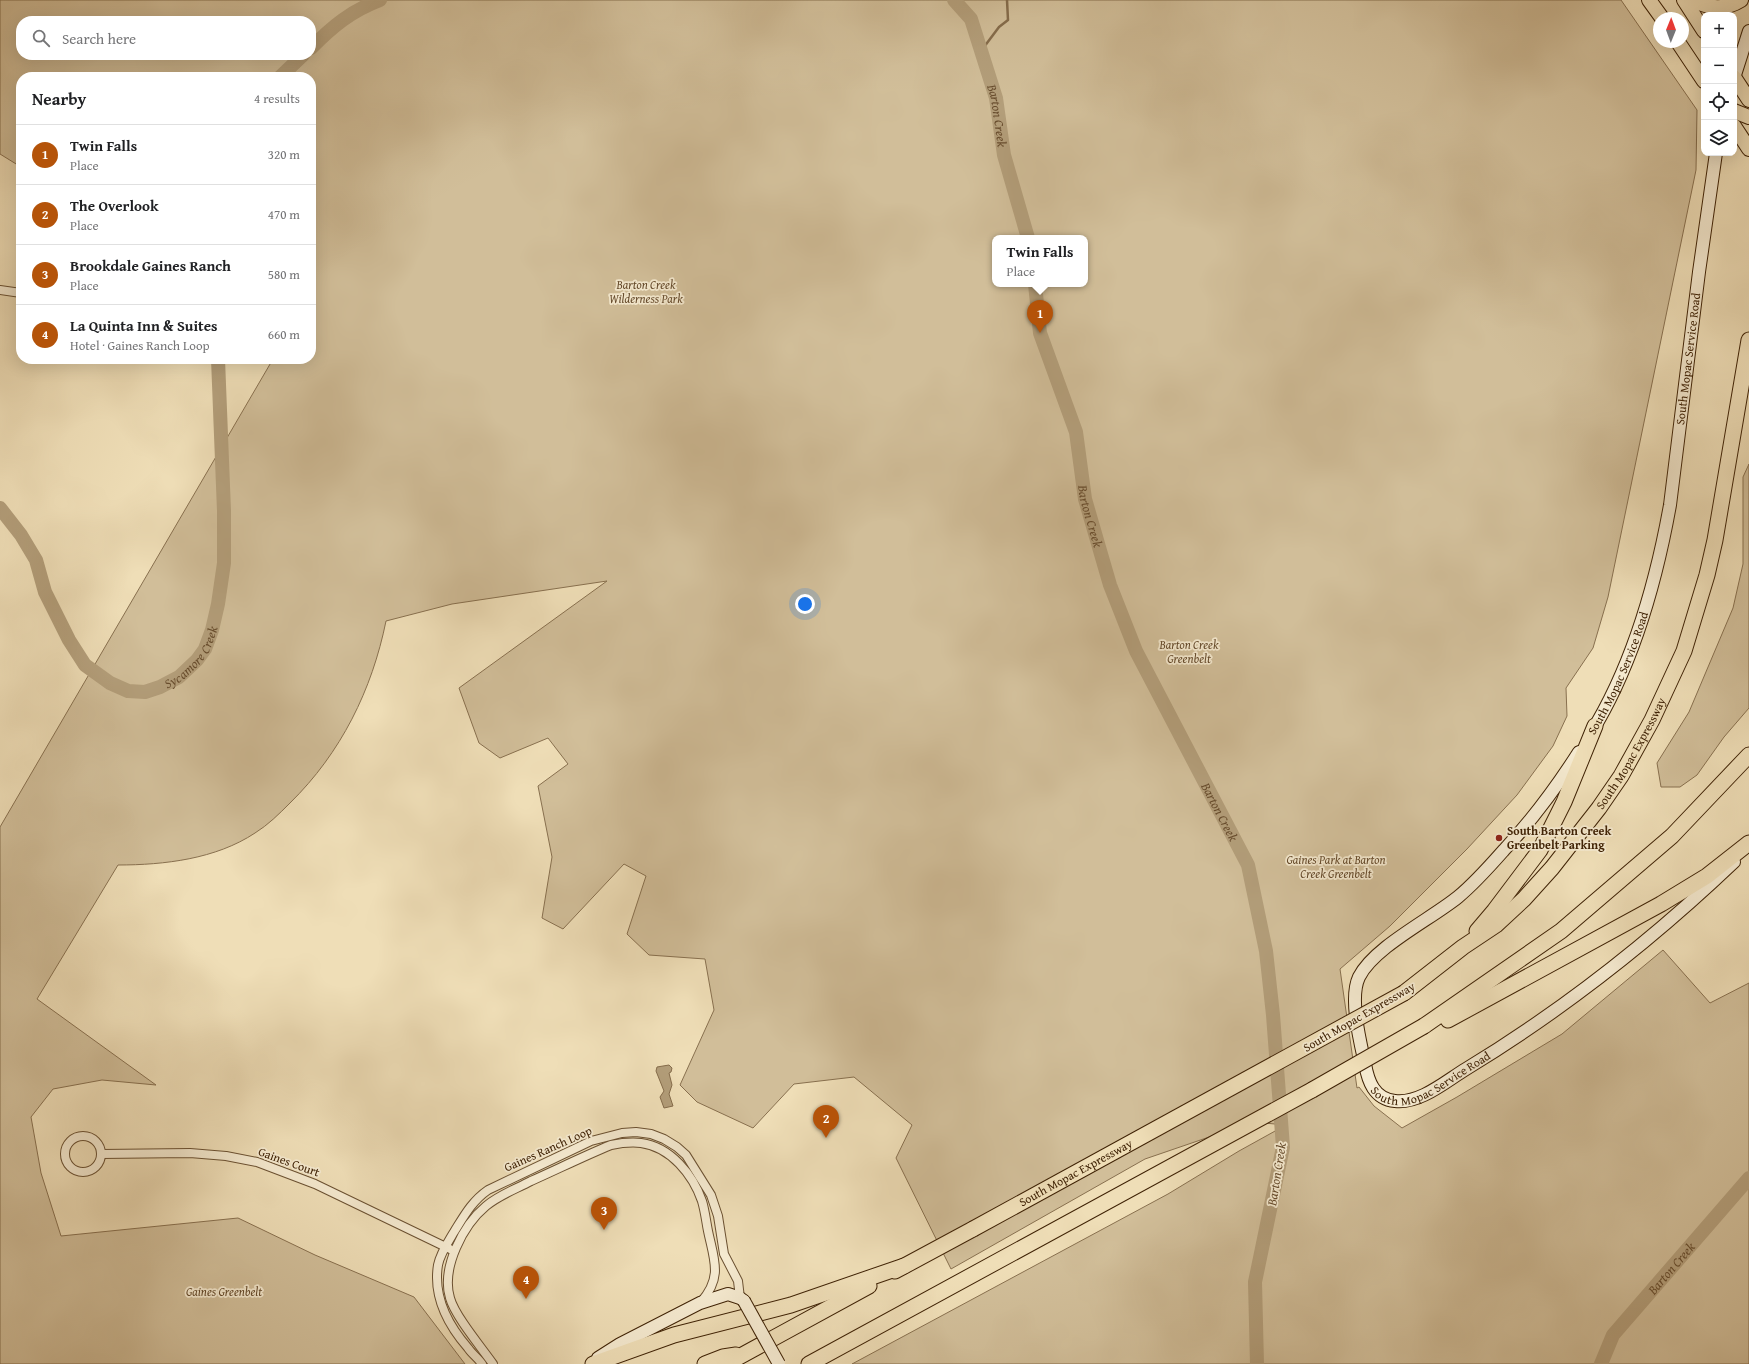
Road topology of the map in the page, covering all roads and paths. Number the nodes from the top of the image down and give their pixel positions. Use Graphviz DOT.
graph roads {
  1 [pos="1650,0"];
  2 [pos="1684,0"];
  3 [pos="1694,0"];
  4 [pos="1741,0"];
  5 [pos="1658,12"];
  6 [pos="1701,26"];
  7 [pos="1748,39"];
  8 [pos="1682,48"];
  9 [pos="1737,69"];
  10 [pos="1701,76"];
  11 [pos="1737,82"];
  12 [pos="1749,100"];
  13 [pos="1737,112"];
  14 [pos="1749,117"];
  15 [pos="1737,131"];
  16 [pos="1749,149"];
  17 [pos="1716,156"];
  18 [pos="0,290"];
  19 [pos="16,292"];
  20 [pos="1749,340"];
  21 [pos="1595,726"];
  22 [pos="1749,755"];
  23 [pos="1749,843"];
  24 [pos="1749,847"];
  25 [pos="1463,947"];
  26 [pos="1424,1026"];
  27 [pos="609,1136"];
  28 [pos="611,1145"];
  29 [pos="101,1154"];
  30 [pos="719,1228"];
  31 [pos="708,1230"];
  32 [pos="446,1247"];
  33 [pos="454,1251"];
  34 [pos="904,1266"];
  35 [pos="742,1300"];
  36 [pos="700,1303"];
  37 [pos="747,1352"];
  38 [pos="487,1355"];
  39 [pos="481,1362"];
  40 [pos="493,1364"];
  41 [pos="588,1364"];
  42 [pos="593,1364"];
  43 [pos="705,1364"];
  44 [pos="726,1364"];
  45 [pos="779,1364"];
  46 [pos="809,1364"];
  1 -- 5 [label="highway"];
  2 -- 6 [label="highway"];
  3 -- 4 [label="highway"];
  7 -- 9 [label="main road"];
  8 -- 10 [label="highway"];
  11 -- 12 [label="highway"];
  13 -- 14 [label="highway"];
  15 -- 16 [label="highway"];
  17 -- 21 [label="main road, South Mopac Service Road"];
  18 -- 19 [label="street"];
  20 -- 25 [label="highway, South Mopac Expressway"];
  21 -- 24 [label="main road, South Mopac Service Road"];
  21 -- 25 [label="highway"];
  22 -- 26 [label="highway"];
  23 -- 26 [label="highway"];
  25 -- 34 [label="highway, South Mopac Expressway, bridge"];
  26 -- 46 [label="highway, bridge"];
  27 -- 28 [label="street"];
  27 -- 30 [label="street, Gaines Ranch Loop"];
  27 -- 32 [label="street, Gaines Ranch Loop"];
  28 -- 31 [label="street, Gaines Ranch Loop"];
  28 -- 33 [label="street, Gaines Ranch Loop"];
  29 -- 29 [label="street"];
  29 -- 32 [label="street, Gaines Court"];
  30 -- 31 [label="street"];
  30 -- 35 [label="street, Gaines Ranch Loop"];
  31 -- 36 [label="street, Gaines Ranch Loop"];
  32 -- 33 [label="street, Gaines Court"];
  32 -- 39 [label="street, Gaines Ranch Loop"];
  33 -- 38 [label="street, Gaines Ranch Loop"];
  34 -- 37 [label="highway, South Mopac Expressway"];
  34 -- 42 [label="highway"];
  35 -- 36 [label="main road"];
  35 -- 45 [label="main road, bridge"];
  36 -- 41 [label="main road"];
  37 -- 43 [label="highway"];
  37 -- 44 [label="highway, South Mopac Expressway"];
  38 -- 39 [label="street"];
  38 -- 40 [label="street, Gaines Ranch Loop"];
}
